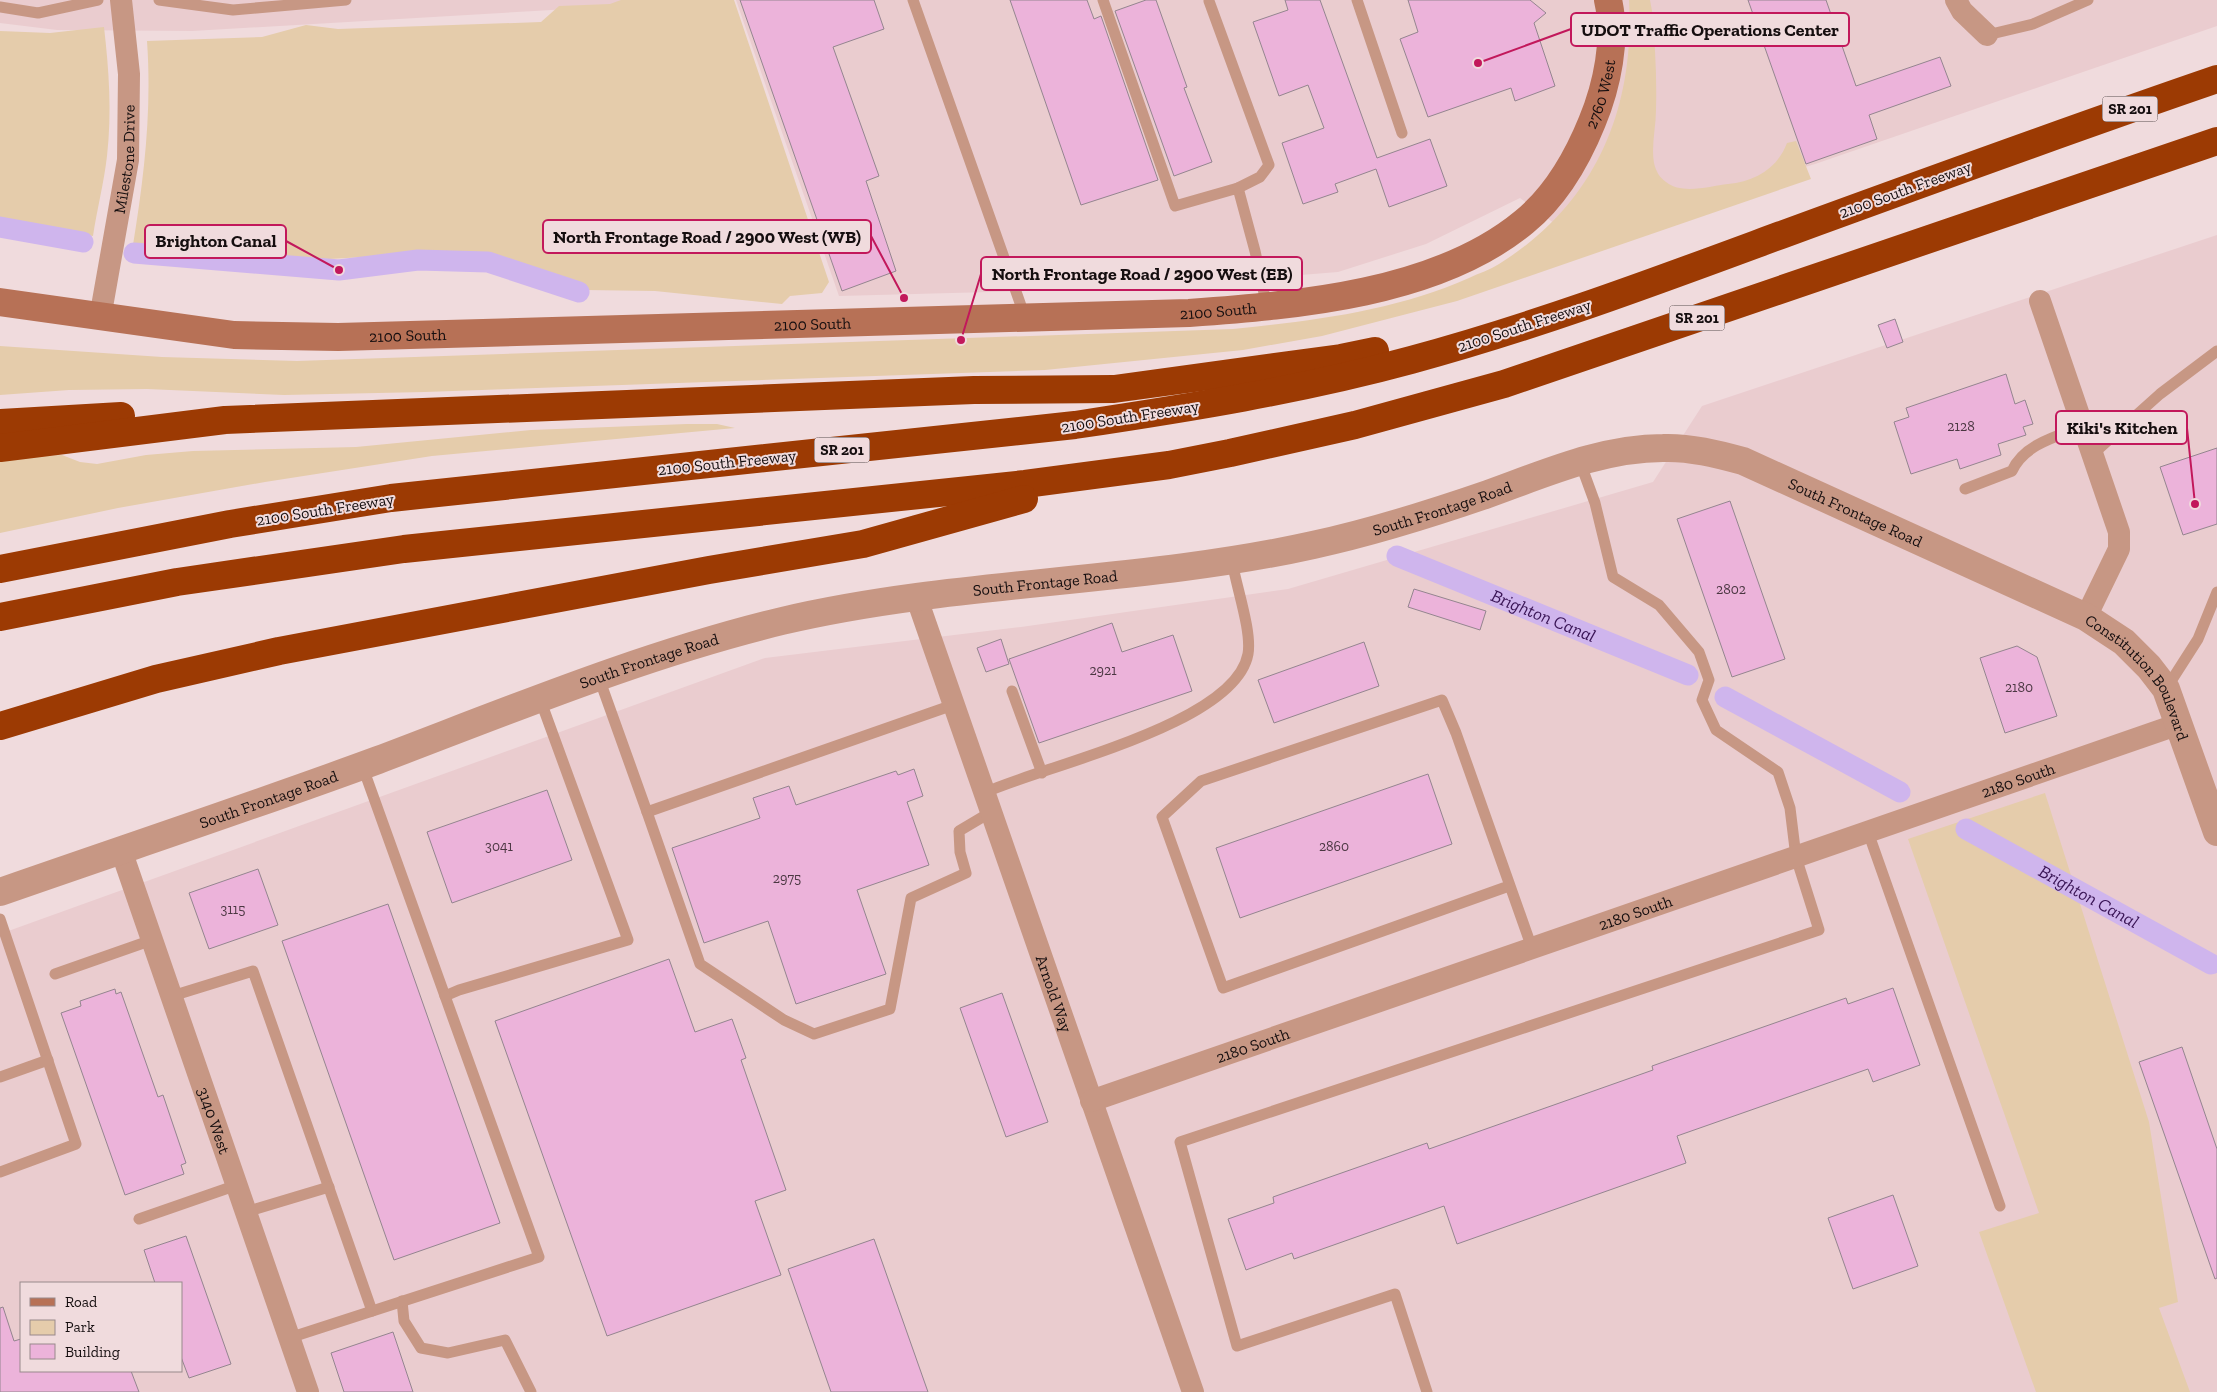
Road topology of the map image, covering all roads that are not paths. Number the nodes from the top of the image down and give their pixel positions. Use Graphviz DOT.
graph roads {
  1 [pos="98,0"];
  2 [pos="121,0"];
  3 [pos="159,0"];
  4 [pos="346,0"];
  5 [pos="913,0"];
  6 [pos="1103,0"];
  7 [pos="1356,0"];
  8 [pos="1608,0"];
  9 [pos="1956,0"];
  10 [pos="2088,0"];
  11 [pos="1209,1"];
  12 [pos="204,3"];
  13 [pos="45,5"];
  14 [pos="0,7"];
  15 [pos="1987,35"];
  16 [pos="2217,58"];
  17 [pos="2217,79"];
  18 [pos="1402,133"];
  19 [pos="2043,139"];
  20 [pos="2217,141"];
  21 [pos="1579,155"];
  22 [pos="1238,188"];
  23 [pos="1672,275"];
  24 [pos="2040,301"];
  25 [pos="0,302"];
  26 [pos="1267,307"];
  27 [pos="100,318"];
  28 [pos="1025,318"];
  29 [pos="2217,351"];
  30 [pos="225,420"];
  31 [pos="0,423"];
  32 [pos="2084,426"];
  33 [pos="0,448"];
  34 [pos="2094,454"];
  35 [pos="1580,462"];
  36 [pos="1169,465"];
  37 [pos="1965,489"];
  38 [pos="1232,561"];
  39 [pos="0,569"];
  40 [pos="2217,592"];
  41 [pos="916,596"];
  42 [pos="0,617"];
  43 [pos="2086,617"];
  44 [pos="599,678"];
  45 [pos="2166,689"];
  46 [pos="1012,691"];
  47 [pos="540,699"];
  48 [pos="953,705"];
  49 [pos="2179,724"];
  50 [pos="0,726"];
  51 [pos="362,766"];
  52 [pos="1042,772"];
  53 [pos="987,802"];
  54 [pos="647,812"];
  55 [pos="1868,832"];
  56 [pos="2217,832"];
  57 [pos="121,850"];
  58 [pos="1796,857"];
  59 [pos="1510,886"];
  60 [pos="0,892"];
  61 [pos="0,919"];
  62 [pos="152,940"];
  63 [pos="1532,948"];
  64 [pos="12,954"];
  65 [pos="0,958"];
  66 [pos="55,974"];
  67 [pos="172,996"];
  68 [pos="446,996"];
  69 [pos="48,1060"];
  70 [pos="0,1077"];
  71 [pos="1091,1101"];
  72 [pos="0,1172"];
  73 [pos="237,1185"];
  74 [pos="329,1187"];
  75 [pos="2000,1206"];
  76 [pos="246,1212"];
  77 [pos="139,1218"];
  78 [pos="402,1301"];
  79 [pos="372,1311"];
  80 [pos="290,1338"];
  81 [pos="308,1392"];
  82 [pos="531,1392"];
  83 [pos="1192,1392"];
  84 [pos="1427,1392"];
  1 -- 13 [label="lane"];
  2 -- 27 [label="street, Milestone Drive"];
  3 -- 12 [label="lane"];
  4 -- 12 [label="lane"];
  5 -- 28 [label="lane"];
  6 -- 22 [label="lane"];
  7 -- 18 [label="lane"];
  8 -- 21 [label="main road, 2760 West"];
  9 -- 15 [label="street"];
  10 -- 15 [label="lane"];
  11 -- 22 [label="lane"];
  13 -- 14 [label="lane"];
  16 -- 19 [label="highway"];
  17 -- 19 [label="highway, 2100 South Freeway / SR 201"];
  19 -- 23 [label="highway, 2100 South Freeway / SR 201"];
  20 -- 36 [label="highway, SR 201"];
  21 -- 26 [label="main road, 2100 South"];
  22 -- 26 [label="lane"];
  23 -- 30 [label="highway"];
  23 -- 39 [label="highway, 2100 South Freeway / SR 201"];
  24 -- 32 [label="street, Constitution Boulevard"];
  25 -- 27 [label="main road, 2100 South"];
  26 -- 28 [label="main road, 2100 South"];
  27 -- 28 [label="main road, 2100 South"];
  29 -- 34 [label="lane"];
  30 -- 31 [label="highway"];
  30 -- 33 [label="highway"];
  32 -- 34 [label="street, Constitution Boulevard"];
  32 -- 37 [label="lane"];
  34 -- 43 [label="street, Constitution Boulevard"];
  35 -- 38 [label="street, South Frontage Road"];
  35 -- 43 [label="street, South Frontage Road"];
  35 -- 58 [label="lane"];
  36 -- 42 [label="highway, SR 201"];
  36 -- 50 [label="highway"];
  38 -- 41 [label="street, South Frontage Road"];
  38 -- 52 [label="lane"];
  40 -- 45 [label="lane"];
  41 -- 44 [label="street, South Frontage Road"];
  41 -- 48 [label="street, Arnold Way"];
  43 -- 45 [label="street, Constitution Boulevard"];
  44 -- 47 [label="street, South Frontage Road"];
  44 -- 54 [label="lane"];
  45 -- 49 [label="street, Constitution Boulevard"];
  46 -- 52 [label="lane"];
  47 -- 51 [label="street, South Frontage Road"];
  47 -- 68 [label="lane"];
  48 -- 53 [label="street, Arnold Way"];
  48 -- 54 [label="lane"];
  49 -- 55 [label="street, 2180 South"];
  49 -- 56 [label="street, Constitution Boulevard"];
  51 -- 57 [label="street, South Frontage Road"];
  51 -- 68 [label="lane"];
  52 -- 53 [label="lane"];
  53 -- 54 [label="lane"];
  53 -- 71 [label="street, Arnold Way"];
  55 -- 58 [label="street, 2180 South"];
  55 -- 75 [label="lane"];
  57 -- 60 [label="street, South Frontage Road"];
  57 -- 62 [label="street, 3140 West"];
  58 -- 63 [label="street, 2180 South"];
  58 -- 84 [label="lane"];
  59 -- 59 [label="lane"];
  59 -- 63 [label="lane"];
  61 -- 64 [label="lane"];
  62 -- 66 [label="lane"];
  62 -- 67 [label="street, 3140 West"];
  63 -- 71 [label="street, 2180 South"];
  64 -- 65 [label="lane"];
  64 -- 69 [label="lane"];
  67 -- 73 [label="street, 3140 West"];
  67 -- 74 [label="lane"];
  68 -- 78 [label="lane"];
  69 -- 70 [label="lane"];
  69 -- 72 [label="lane"];
  71 -- 83 [label="street, Arnold Way"];
  73 -- 76 [label="street, 3140 West"];
  73 -- 77 [label="lane"];
  74 -- 76 [label="lane"];
  74 -- 79 [label="lane"];
  76 -- 80 [label="street, 3140 West"];
  78 -- 79 [label="lane"];
  78 -- 82 [label="lane"];
  79 -- 80 [label="lane"];
  80 -- 81 [label="street, 3140 West"];
}
